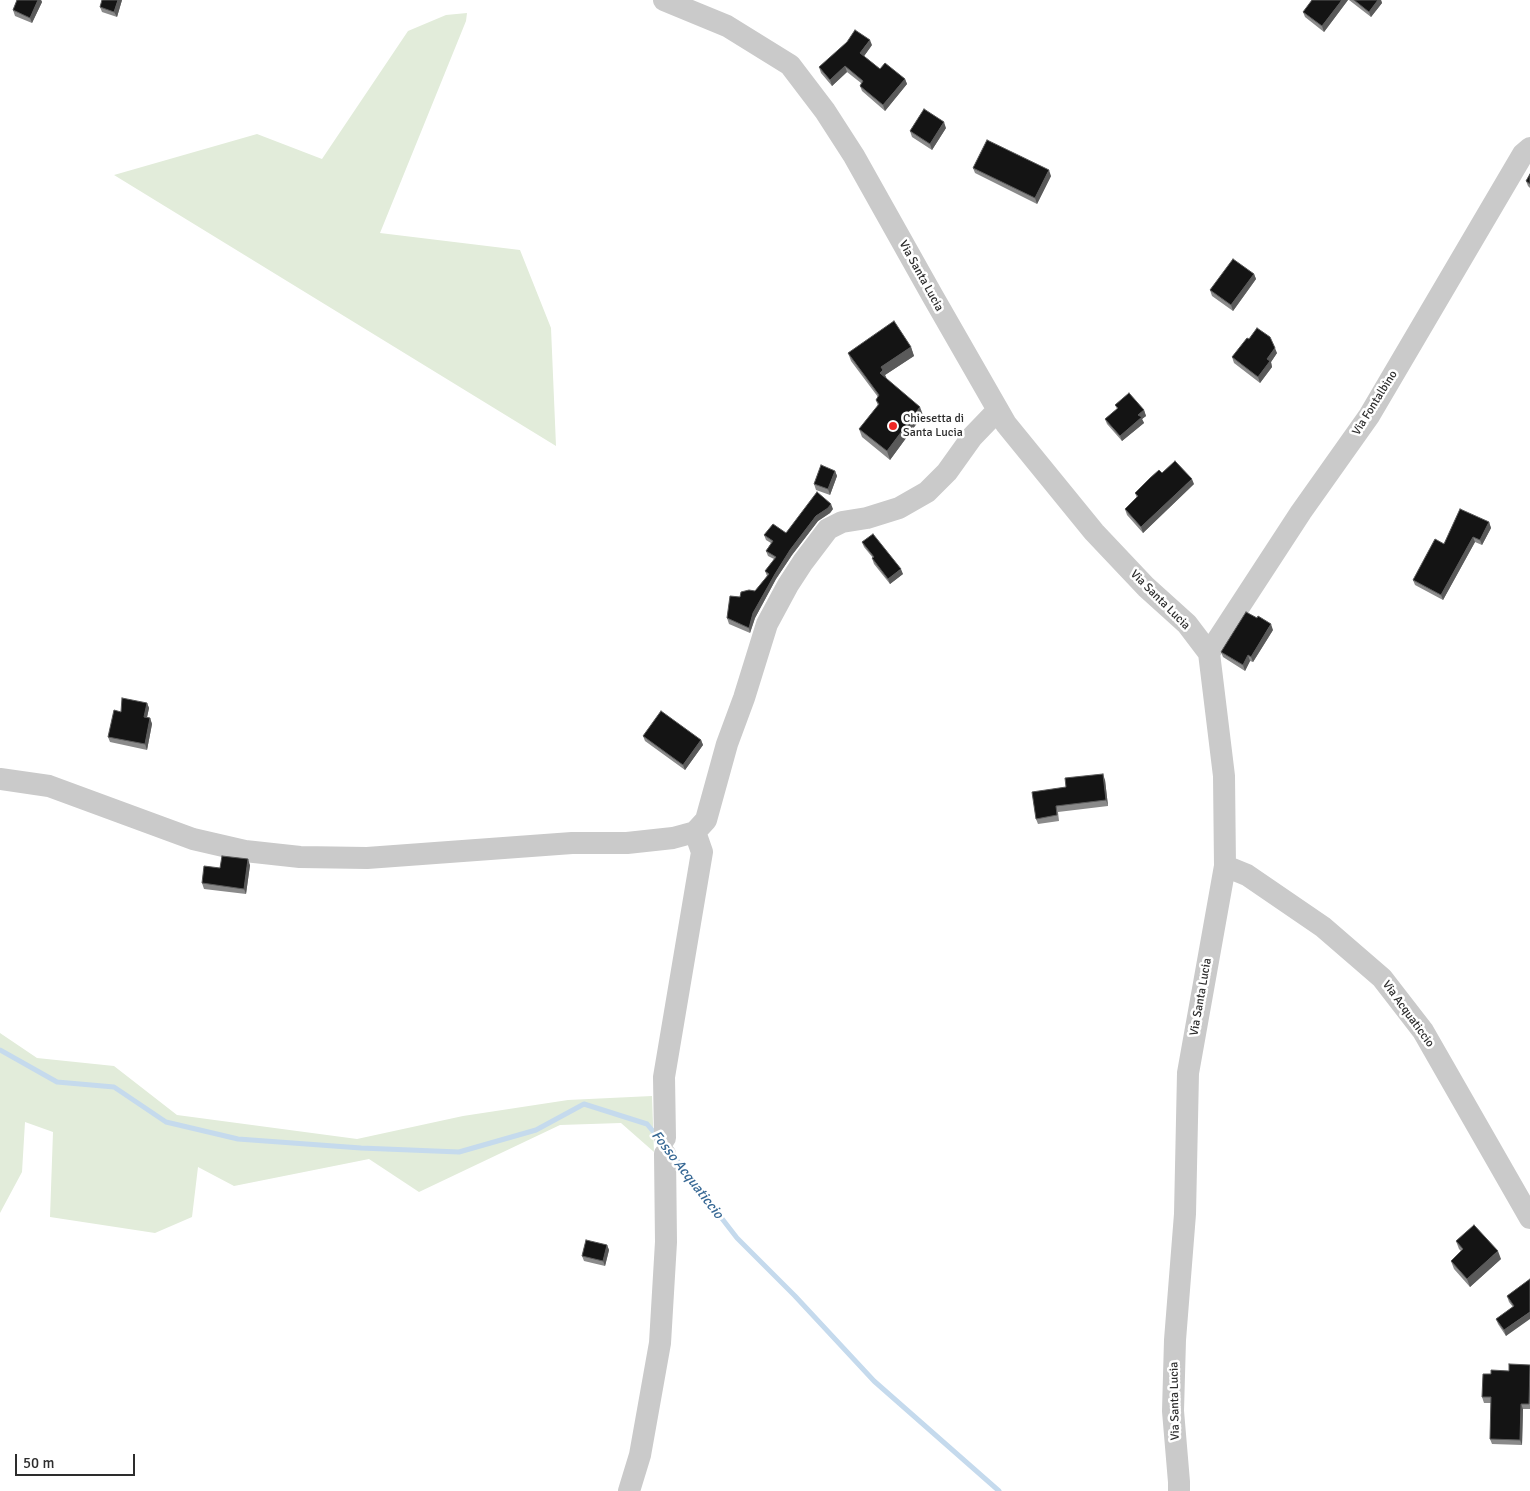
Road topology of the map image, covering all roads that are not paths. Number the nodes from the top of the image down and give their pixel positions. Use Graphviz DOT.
graph roads {
  1 [pos="664,0"];
  2 [pos="1530,148"];
  3 [pos="998,410"];
  4 [pos="1209,653"];
  5 [pos="0,779"];
  6 [pos="695,832"];
  7 [pos="1225,866"];
  8 [pos="1530,1218"];
  9 [pos="629,1491"];
  10 [pos="1179,1491"];
  1 -- 3 [label="street, Via Santa Lucia"];
  2 -- 4 [label="street, Via Fontalbino"];
  3 -- 4 [label="street, Via Santa Lucia"];
  3 -- 6 [label="street"];
  4 -- 7 [label="street, Via Santa Lucia"];
  5 -- 6 [label="street"];
  6 -- 9 [label="street"];
  7 -- 8 [label="street, Via Acquaticcio"];
  7 -- 10 [label="street, Via Santa Lucia"];
}
